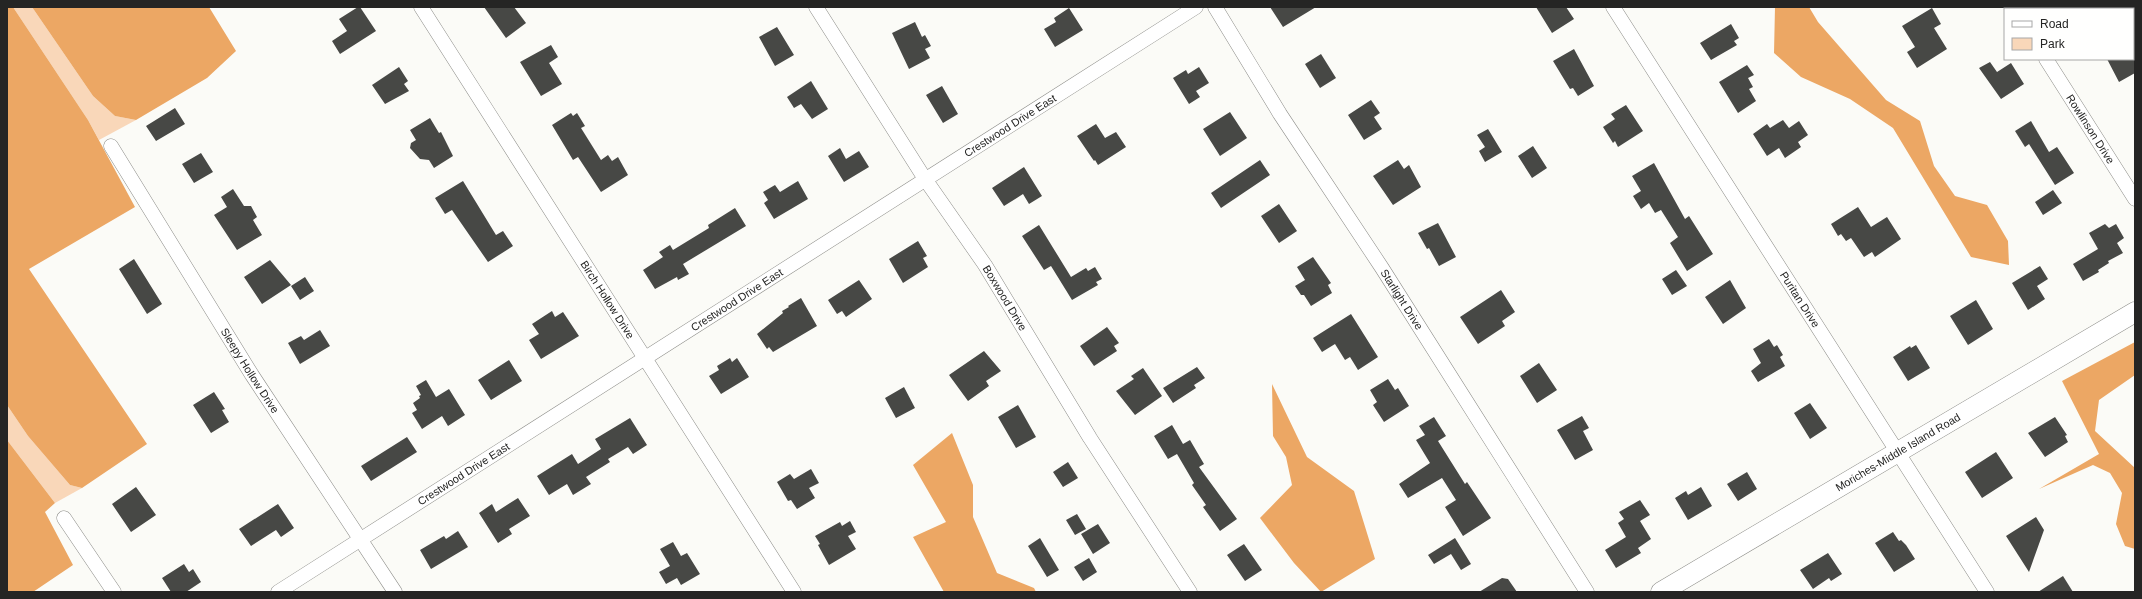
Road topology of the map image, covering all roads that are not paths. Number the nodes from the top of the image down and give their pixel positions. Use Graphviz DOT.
graph roads {
  1 [pos="421,7"];
  2 [pos="816,7"];
  3 [pos="1196,7"];
  4 [pos="1215,7"];
  5 [pos="1613,7"];
  6 [pos="2047,60"];
  7 [pos="111,146"];
  8 [pos="926,179"];
  9 [pos="2135,199"];
  10 [pos="2135,312"];
  11 [pos="646,358"];
  12 [pos="1897,451"];
  13 [pos="64,518"];
  14 [pos="360,538"];
  15 [pos="114,592"];
  16 [pos="278,592"];
  17 [pos="395,592"];
  18 [pos="794,592"];
  19 [pos="1190,592"];
  20 [pos="1587,592"];
  21 [pos="1661,592"];
  22 [pos="1987,592"];
  1 -- 11 [label="street, Birch Hollow Drive"];
  2 -- 8 [label="street, Boxwood Drive"];
  3 -- 8 [label="street, Crestwood Drive East"];
  4 -- 20 [label="street, Starlight Drive"];
  5 -- 12 [label="street, Puritan Drive"];
  6 -- 9 [label="street, Rowlinson Drive"];
  7 -- 14 [label="street, Sleepy Hollow Drive"];
  8 -- 11 [label="street, Crestwood Drive East"];
  8 -- 19 [label="street, Boxwood Drive"];
  10 -- 12 [label="main road, Moriches-Middle Island Road"];
  11 -- 14 [label="street, Crestwood Drive East"];
  11 -- 18 [label="street, Birch Hollow Drive"];
  12 -- 21 [label="main road, Moriches-Middle Island Road"];
  12 -- 22 [label="street, Puritan Drive"];
  13 -- 15 [label="street"];
  14 -- 16 [label="street, Crestwood Drive East"];
  14 -- 17 [label="street, Sleepy Hollow Drive"];
}
